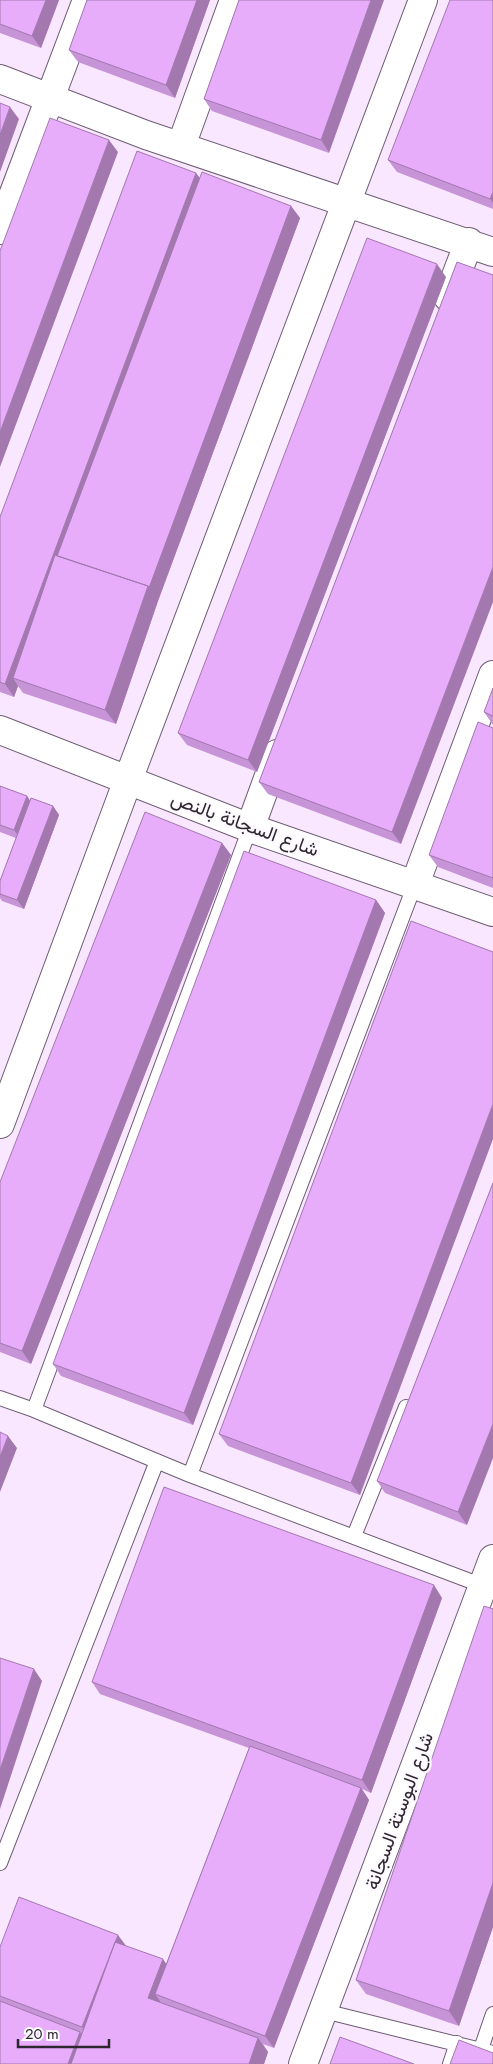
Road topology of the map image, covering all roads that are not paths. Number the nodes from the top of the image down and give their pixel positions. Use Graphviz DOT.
graph roads {
  1 [pos="87,0"];
  2 [pos="234,0"];
  3 [pos="423,0"];
  4 [pos="0,79"];
  5 [pos="50,99"];
  6 [pos="181,146"];
  7 [pos="346,202"];
  8 [pos="0,230"];
  9 [pos="481,247"];
  10 [pos="441,317"];
  11 [pos="493,675"];
  12 [pos="0,730"];
  13 [pos="285,735"];
  14 [pos="128,780"];
  15 [pos="250,828"];
  16 [pos="415,884"];
  17 [pos="493,912"];
  18 [pos="0,1124"];
  19 [pos="0,1398"];
  20 [pos="409,1398"];
  21 [pos="34,1410"];
  22 [pos="157,1461"];
  23 [pos="190,1475"];
  24 [pos="354,1536"];
  25 [pos="493,1558"];
  26 [pos="488,1588"];
  27 [pos="0,1863"];
  28 [pos="324,2011"];
  29 [pos="493,2014"];
  30 [pos="457,2043"];
  31 [pos="487,2051"];
  32 [pos="303,2064"];
  33 [pos="450,2064"];
  1 -- 5 [label="street"];
  2 -- 6 [label="street"];
  3 -- 7 [label="street"];
  4 -- 5 [label="street"];
  5 -- 6 [label="street"];
  5 -- 8 [label="street"];
  6 -- 7 [label="street"];
  7 -- 9 [label="street"];
  7 -- 14 [label="street"];
  9 -- 10 [label="street"];
  11 -- 16 [label="street"];
  12 -- 14 [label="street, شارع السجانة بالنص"];
  13 -- 15 [label="street"];
  14 -- 15 [label="street, شارع السجانة بالنص"];
  14 -- 18 [label="street"];
  15 -- 16 [label="street, شارع السجانة بالنص"];
  15 -- 21 [label="lane"];
  16 -- 17 [label="street, شارع السجانة بالنص"];
  16 -- 23 [label="lane"];
  19 -- 21 [label="lane"];
  20 -- 24 [label="lane"];
  21 -- 22 [label="lane"];
  22 -- 23 [label="lane"];
  22 -- 27 [label="lane"];
  23 -- 24 [label="lane"];
  24 -- 26 [label="lane"];
  25 -- 26 [label="street, شارع البوستة السجانة"];
  26 -- 28 [label="street, شارع البوستة السجانة"];
  28 -- 30 [label="lane"];
  28 -- 32 [label="street, شارع البوستة السجانة"];
  29 -- 31 [label="lane"];
  30 -- 31 [label="lane"];
  30 -- 33 [label="lane"];
}
